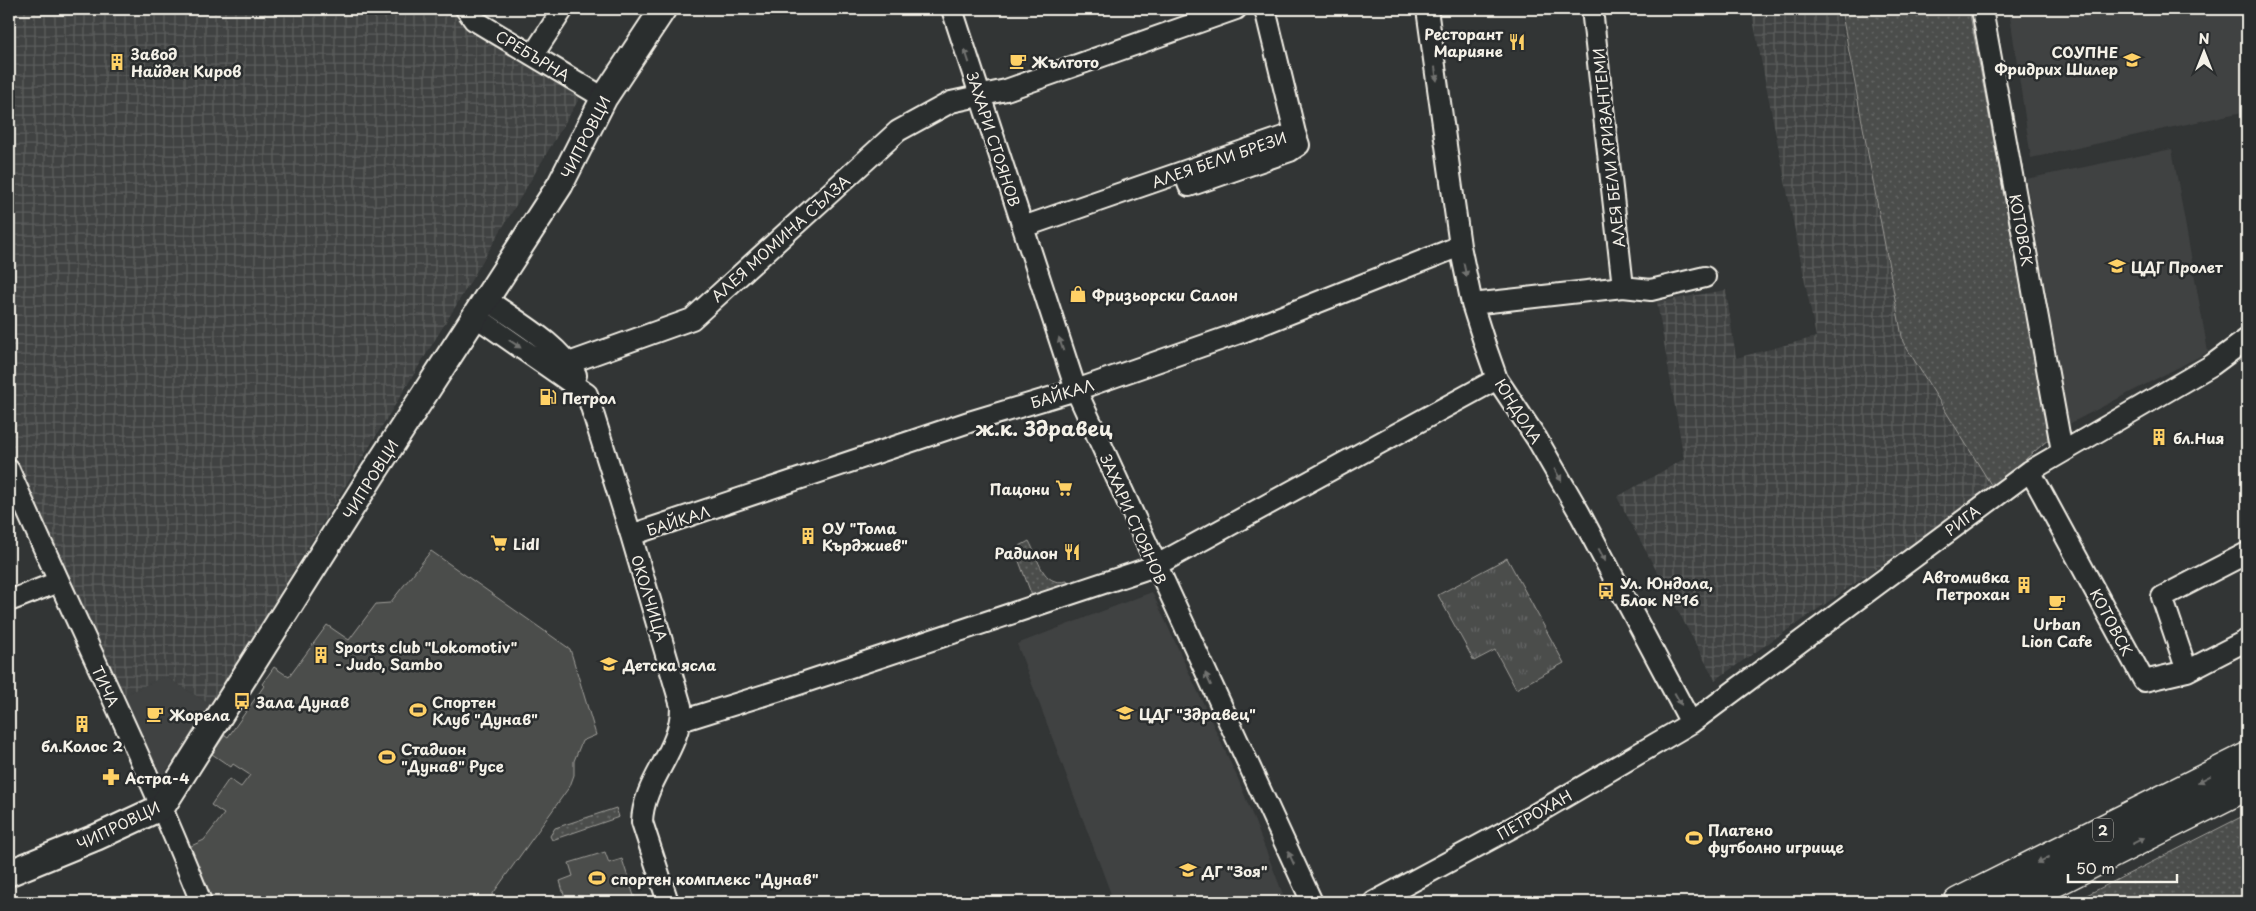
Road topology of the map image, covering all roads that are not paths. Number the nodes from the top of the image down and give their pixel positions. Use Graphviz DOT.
graph roads {
  1 [pos="563,9"];
  2 [pos="664,9"];
  3 [pos="952,9"];
  4 [pos="1236,9"];
  5 [pos="1264,9"];
  6 [pos="1428,9"];
  7 [pos="1592,9"];
  8 [pos="1982,9"];
  9 [pos="474,13"];
  10 [pos="533,55"];
  11 [pos="980,97"];
  12 [pos="604,98"];
  13 [pos="1023,227"];
  14 [pos="1460,246"];
  15 [pos="1706,277"];
  16 [pos="1624,287"];
  17 [pos="1472,304"];
  18 [pos="481,307"];
  19 [pos="2247,339"];
  20 [pos="569,363"];
  21 [pos="1497,379"];
  22 [pos="1076,390"];
  23 [pos="587,394"];
  24 [pos="2062,451"];
  25 [pos="9,470"];
  26 [pos="2030,471"];
  27 [pos="631,535"];
  28 [pos="2247,553"];
  29 [pos="1155,566"];
  30 [pos="58,582"];
  31 [pos="9,601"];
  32 [pos="2247,640"];
  33 [pos="2187,671"];
  34 [pos="681,721"];
  35 [pos="1691,723"];
  36 [pos="2247,757"];
  37 [pos="2247,786"];
  38 [pos="162,807"];
  39 [pos="9,873"];
  40 [pos="201,902"];
  41 [pos="668,902"];
  42 [pos="1312,902"];
  43 [pos="1374,902"];
  44 [pos="1958,902"];
  45 [pos="2016,902"];
  1 -- 10 [label="street"];
  2 -- 12 [label="main road, ЧИПРОВЦИ"];
  11 -- 3 [label="street, ЗАХАРИ СТОЯНОВ, one-way"];
  4 -- 11 [label="street"];
  5 -- 13 [label="street, АЛЕЯ БЕЛИ БРЕЗИ"];
  6 -- 14 [label="street, ЮНДОЛА, one-way"];
  7 -- 16 [label="street, АЛЕЯ БЕЛИ ХРИЗАНТЕМИ"];
  8 -- 24 [label="street, КОТОВСК"];
  9 -- 10 [label="street, СРЕБЪРНА"];
  10 -- 12 [label="street, СРЕБЪРНА"];
  11 -- 13 [label="street, ЗАХАРИ СТОЯНОВ"];
  11 -- 20 [label="street, АЛЕЯ МОМИНА СЪЛЗА"];
  12 -- 18 [label="main road, ЧИПРОВЦИ"];
  22 -- 13 [label="street, ЗАХАРИ СТОЯНОВ, one-way"];
  14 -- 17 [label="street, ЮНДОЛА, one-way"];
  14 -- 22 [label="street, БАЙКАЛ"];
  15 -- 16 [label="street"];
  16 -- 17 [label="street"];
  17 -- 21 [label="street, ЮНДОЛА"];
  18 -- 20 [label="street"];
  18 -- 23 [label="street, one-way"];
  18 -- 38 [label="main road, ЧИПРОВЦИ"];
  19 -- 24 [label="street, РИГА"];
  20 -- 23 [label="street, ОКОЛЧИЦА"];
  21 -- 29 [label="street"];
  21 -- 35 [label="street, ЮНДОЛА, one-way"];
  22 -- 27 [label="street, БАЙКАЛ"];
  22 -- 29 [label="street, ЗАХАРИ СТОЯНОВ"];
  23 -- 27 [label="street, ОКОЛЧИЦА"];
  24 -- 26 [label="street, РИГА"];
  25 -- 30 [label="street, ТИЧА"];
  26 -- 33 [label="street, КОТОВСК"];
  26 -- 35 [label="street, РИГА"];
  27 -- 34 [label="street, ОКОЛЧИЦА"];
  28 -- 33 [label="street"];
  29 -- 34 [label="street"];
  42 -- 29 [label="street, ЗАХАРИ СТОЯНОВ, one-way"];
  30 -- 31 [label="street"];
  30 -- 38 [label="street, ТИЧА"];
  32 -- 33 [label="street"];
  34 -- 41 [label="street, ОКОЛЧИЦА"];
  35 -- 43 [label="street, ПЕТРОХАН"];
  36 -- 44 [label="highway, 2, one-way"];
  45 -- 37 [label="highway, 2, one-way"];
  38 -- 39 [label="main road, ЧИПРОВЦИ"];
  38 -- 40 [label="street, ТИЧА"];
}
